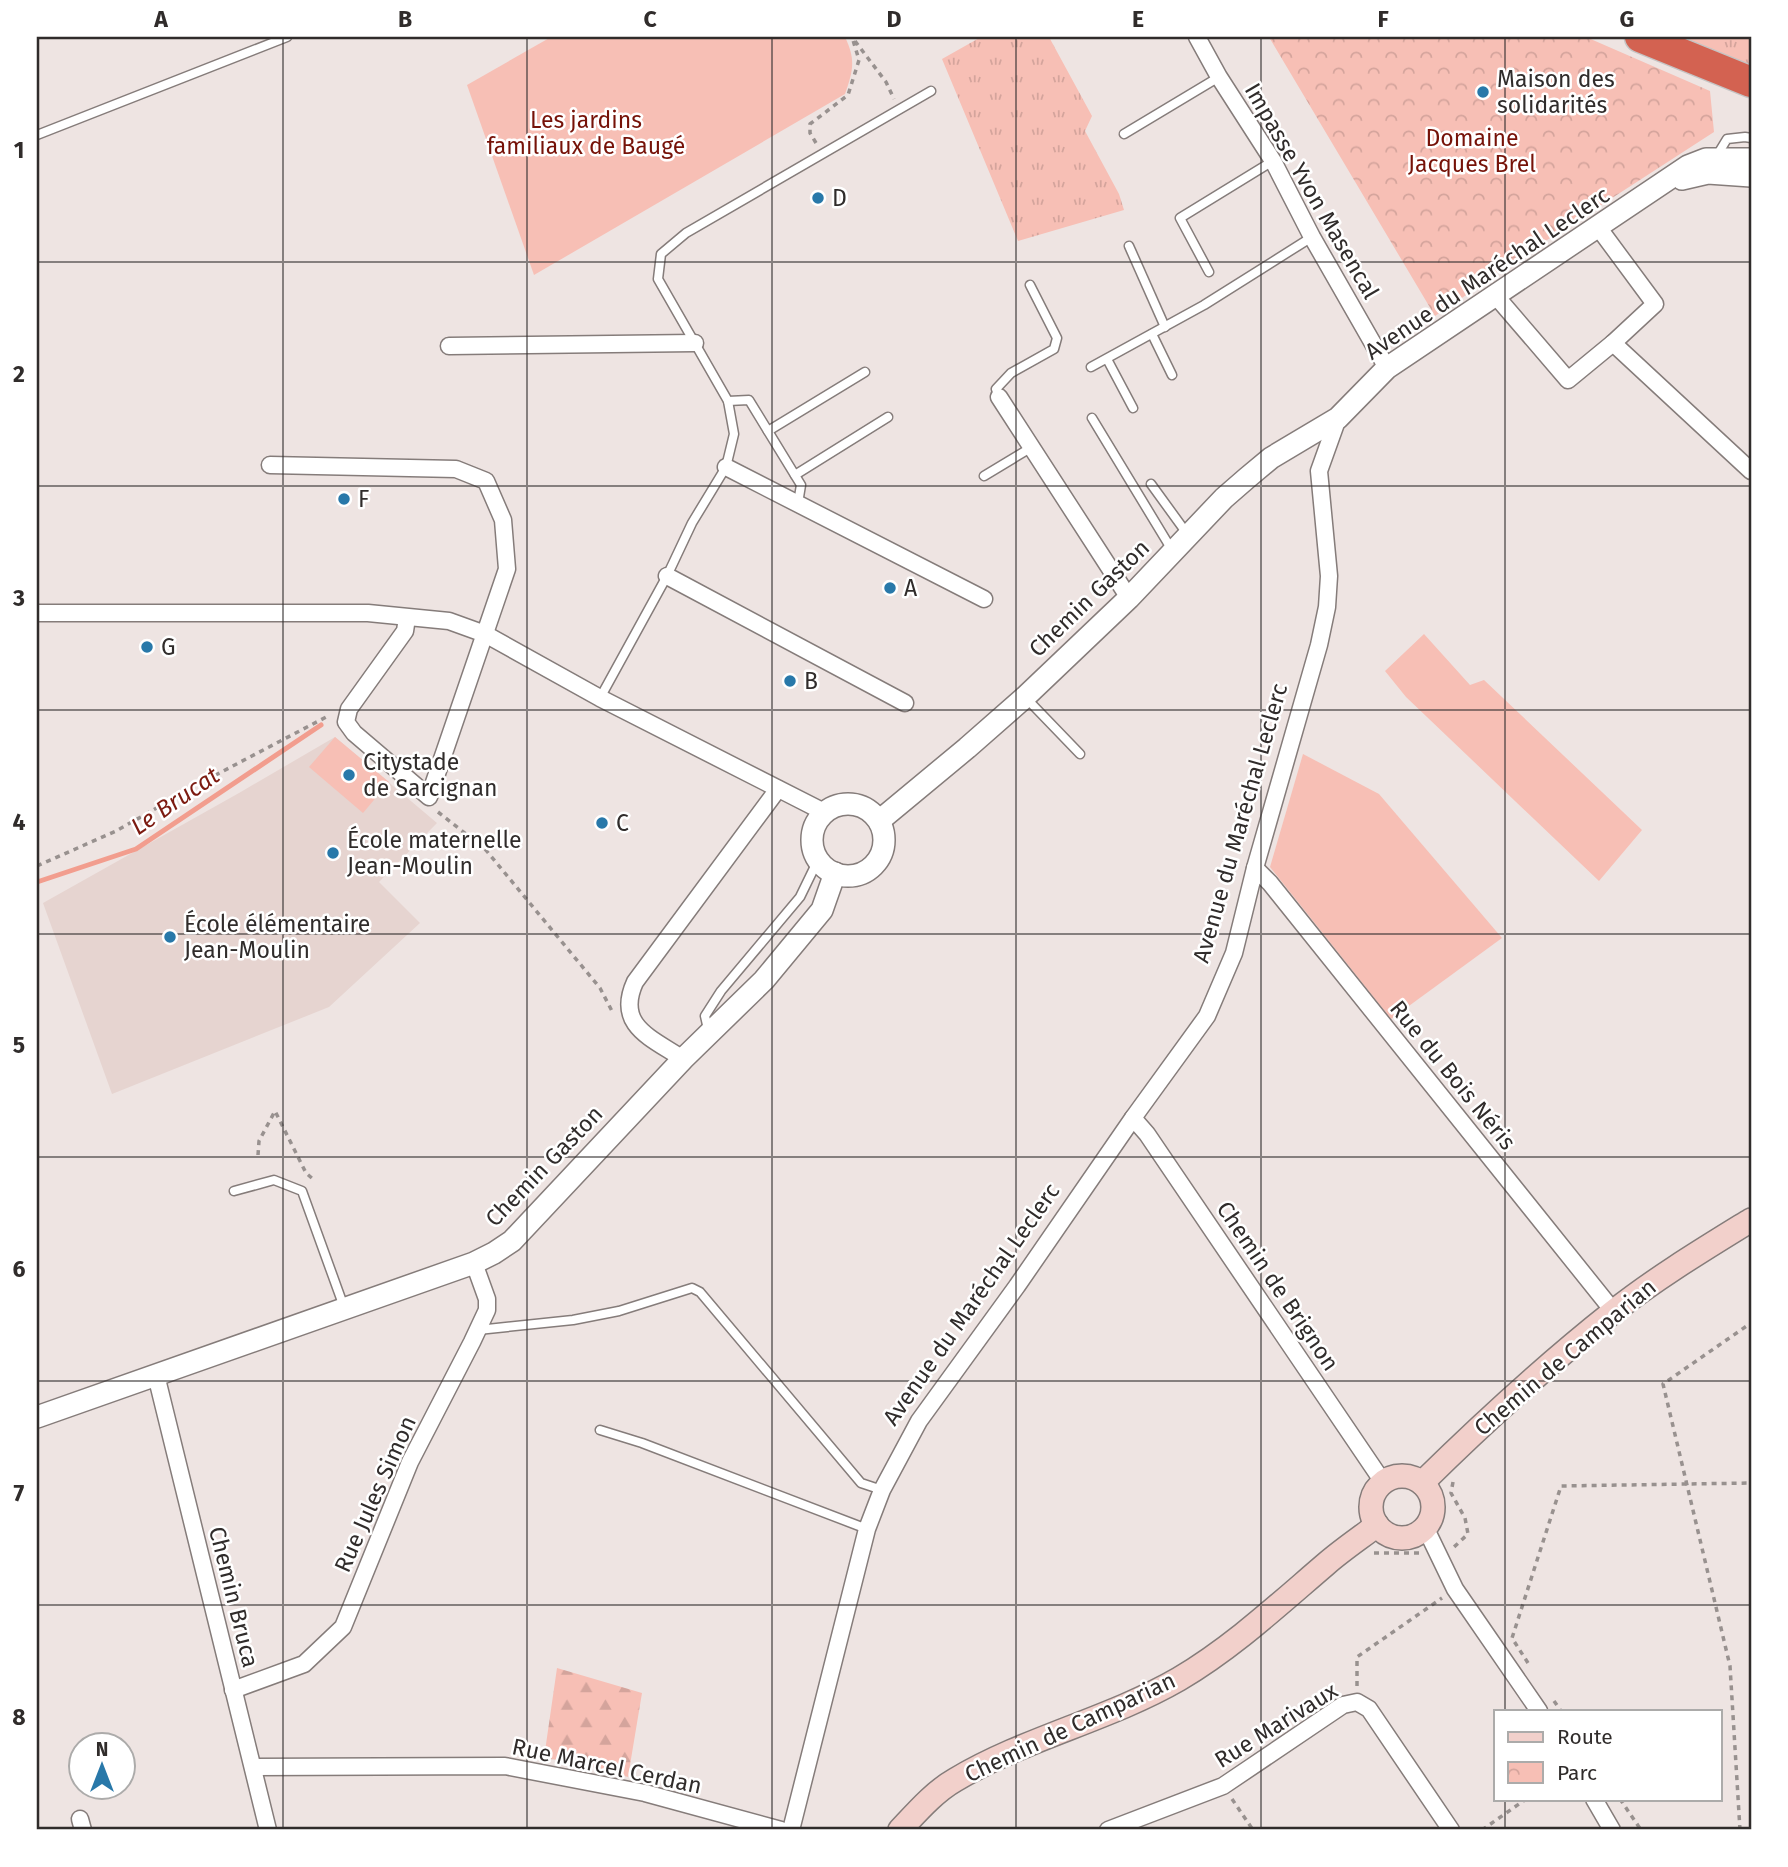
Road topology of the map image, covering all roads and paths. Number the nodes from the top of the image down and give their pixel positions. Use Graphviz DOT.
graph roads {
  1 [pos="287,37"];
  2 [pos="852,37"];
  3 [pos="1196,37"];
  4 [pos="1640,37"];
  5 [pos="1219,77"];
  6 [pos="1751,82"];
  7 [pos="931,92"];
  8 [pos="899,109"];
  9 [pos="1124,134"];
  10 [pos="37,135"];
  11 [pos="1751,138"];
  12 [pos="823,154"];
  13 [pos="1716,158"];
  14 [pos="1751,159"];
  15 [pos="1273,160"];
  16 [pos="1751,176"];
  17 [pos="1666,183"];
  18 [pos="1598,227"];
  19 [pos="1312,237"];
  20 [pos="1129,246"];
  21 [pos="1209,272"];
  22 [pos="1030,285"];
  23 [pos="1495,295"];
  24 [pos="1166,327"];
  25 [pos="1152,334"];
  26 [pos="695,343"];
  27 [pos="1613,343"];
  28 [pos="449,346"];
  29 [pos="1107,359"];
  30 [pos="1091,367"];
  31 [pos="1387,368"];
  32 [pos="865,372"];
  33 [pos="1172,375"];
  34 [pos="999,397"];
  35 [pos="728,401"];
  36 [pos="1133,408"];
  37 [pos="888,417"];
  38 [pos="1092,418"];
  39 [pos="1338,418"];
  40 [pos="768,431"];
  41 [pos="1032,447"];
  42 [pos="270,464"];
  43 [pos="726,467"];
  44 [pos="1751,471"];
  45 [pos="795,475"];
  46 [pos="984,476"];
  47 [pos="1151,484"];
  48 [pos="797,503"];
  49 [pos="1188,536"];
  50 [pos="1174,552"];
  51 [pos="667,576"];
  52 [pos="1129,598"];
  53 [pos="984,599"];
  54 [pos="38,613"];
  55 [pos="407,618"];
  56 [pos="485,634"];
  57 [pos="1025,697"];
  58 [pos="600,698"];
  59 [pos="905,703"];
  60 [pos="349,709"];
  61 [pos="1080,754"];
  62 [pos="778,789"];
  63 [pos="429,797"];
  64 [pos="824,812"];
  65 [pos="879,821"];
  66 [pos="818,860"];
  67 [pos="37,866"];
  68 [pos="1255,868"];
  69 [pos="835,873"];
  70 [pos="616,1018"];
  71 [pos="709,1034"];
  72 [pos="683,1059"];
  73 [pos="1133,1118"];
  74 [pos="258,1155"];
  75 [pos="314,1180"];
  76 [pos="234,1191"];
  77 [pos="1751,1220"];
  78 [pos="474,1263"];
  79 [pos="344,1307"];
  80 [pos="1614,1312"];
  81 [pos="1751,1323"];
  82 [pos="478,1330"];
  83 [pos="156,1375"];
  84 [pos="37,1417"];
  85 [pos="600,1430"];
  86 [pos="1383,1482"];
  87 [pos="1422,1483"];
  88 [pos="1751,1483"];
  89 [pos="1686,1484"];
  90 [pos="882,1490"];
  91 [pos="1377,1525"];
  92 [pos="1426,1528"];
  93 [pos="867,1530"];
  94 [pos="1455,1589"];
  95 [pos="1533,1670"];
  96 [pos="233,1690"];
  97 [pos="1554,1701"];
  98 [pos="1357,1702"];
  99 [pos="1538,1710"];
  100 [pos="1560,1710"];
  101 [pos="253,1767"];
  102 [pos="1223,1786"];
  103 [pos="1525,1800"];
  104 [pos="1595,1800"];
  105 [pos="1621,1800"];
  106 [pos="268,1830"];
  107 [pos="781,1830"];
  108 [pos="791,1830"];
  109 [pos="900,1830"];
  110 [pos="1108,1830"];
  111 [pos="1253,1830"];
  112 [pos="1451,1830"];
  113 [pos="1482,1830"];
  114 [pos="1612,1830"];
  115 [pos="1641,1830"];
  116 [pos="1740,1830"];
  1 -- 10 [label="lane"];
  2 -- 8 [label="path"];
  2 -- 12 [label="path"];
  3 -- 5 [label="street, Impasse Yvon Masencal"];
  4 -- 6 [label="highway"];
  5 -- 9 [label="lane"];
  5 -- 15 [label="street, Impasse Yvon Masencal"];
  7 -- 8 [label="lane"];
  8 -- 12 [label="lane"];
  11 -- 13 [label="lane"];
  12 -- 26 [label="lane"];
  13 -- 14 [label="street, Avenue du Maréchal Leclerc"];
  13 -- 17 [label="street, Avenue du Maréchal Leclerc"];
  15 -- 19 [label="street, Impasse Yvon Masencal"];
  15 -- 21 [label="lane"];
  16 -- 17 [label="street, Avenue du Maréchal Leclerc"];
  17 -- 18 [label="street, Avenue du Maréchal Leclerc"];
  18 -- 23 [label="street, Avenue du Maréchal Leclerc"];
  18 -- 27 [label="street"];
  19 -- 24 [label="lane"];
  19 -- 31 [label="street, Impasse Yvon Masencal"];
  20 -- 24 [label="lane"];
  22 -- 34 [label="lane"];
  23 -- 27 [label="street"];
  23 -- 31 [label="street, Avenue du Maréchal Leclerc"];
  24 -- 25 [label="lane"];
  25 -- 29 [label="lane"];
  25 -- 33 [label="lane"];
  26 -- 28 [label="street"];
  26 -- 35 [label="lane"];
  27 -- 44 [label="street"];
  29 -- 30 [label="lane"];
  29 -- 36 [label="lane"];
  31 -- 39 [label="street, Avenue du Maréchal Leclerc"];
  32 -- 40 [label="lane"];
  34 -- 41 [label="street"];
  35 -- 40 [label="lane"];
  35 -- 43 [label="lane"];
  37 -- 45 [label="lane"];
  38 -- 50 [label="lane"];
  39 -- 49 [label="street, Chemin Gaston"];
  39 -- 68 [label="street, Avenue du Maréchal Leclerc"];
  40 -- 45 [label="lane"];
  41 -- 46 [label="lane"];
  41 -- 52 [label="street"];
  42 -- 56 [label="street"];
  43 -- 48 [label="street"];
  43 -- 51 [label="lane"];
  45 -- 48 [label="lane"];
  47 -- 49 [label="lane"];
  48 -- 53 [label="street"];
  49 -- 50 [label="street, Chemin Gaston"];
  50 -- 52 [label="street, Chemin Gaston"];
  51 -- 58 [label="lane"];
  51 -- 59 [label="street"];
  52 -- 57 [label="street, Chemin Gaston"];
  54 -- 55 [label="street"];
  55 -- 56 [label="street"];
  55 -- 60 [label="street"];
  56 -- 58 [label="street"];
  56 -- 63 [label="street"];
  57 -- 61 [label="lane"];
  57 -- 65 [label="street, Chemin Gaston"];
  58 -- 62 [label="street"];
  60 -- 63 [label="street"];
  60 -- 67 [label="path"];
  62 -- 64 [label="street"];
  62 -- 72 [label="street"];
  63 -- 70 [label="path"];
  64 -- 65 [label="street"];
  64 -- 66 [label="street"];
  65 -- 69 [label="street"];
  66 -- 69 [label="street"];
  66 -- 71 [label="lane"];
  68 -- 73 [label="street, Avenue du Maréchal Leclerc"];
  68 -- 80 [label="street, Rue du Bois Néris"];
  69 -- 71 [label="street, Chemin Gaston"];
  71 -- 72 [label="street, Chemin Gaston"];
  72 -- 78 [label="street, Chemin Gaston"];
  73 -- 86 [label="street, Chemin de Brignon"];
  73 -- 90 [label="street, Avenue du Maréchal Leclerc"];
  74 -- 75 [label="path"];
  76 -- 79 [label="lane"];
  77 -- 80 [label="main road, Chemin de Camparian"];
  78 -- 79 [label="street, Chemin Gaston"];
  78 -- 82 [label="street, Rue Jules Simon"];
  79 -- 83 [label="street, Chemin Gaston"];
  80 -- 87 [label="main road, Chemin de Camparian"];
  81 -- 89 [label="path"];
  82 -- 90 [label="lane"];
  82 -- 96 [label="street, Rue Jules Simon"];
  83 -- 84 [label="street, Chemin Gaston"];
  83 -- 96 [label="street, Chemin Bruca"];
  85 -- 93 [label="lane"];
  86 -- 87 [label="main road"];
  86 -- 91 [label="main road"];
  87 -- 92 [label="main road"];
  88 -- 89 [label="path"];
  89 -- 95 [label="path"];
  89 -- 116 [label="path"];
  90 -- 93 [label="street, Avenue du Maréchal Leclerc"];
  91 -- 92 [label="main road"];
  91 -- 109 [label="main road, Chemin de Camparian"];
  92 -- 94 [label="street"];
  93 -- 108 [label="street, Avenue du Maréchal Leclerc"];
  94 -- 98 [label="path"];
  94 -- 99 [label="street"];
  96 -- 101 [label="street, Chemin Bruca"];
  97 -- 100 [label="path"];
  98 -- 102 [label="street, Rue Marivaux"];
  98 -- 112 [label="street, Rue Marivaux"];
  101 -- 106 [label="street, Chemin Bruca"];
  101 -- 107 [label="street, Rue Marcel Cerdan"];
  102 -- 110 [label="street, Rue Marivaux"];
  102 -- 111 [label="path"];
  103 -- 113 [label="path"];
  104 -- 114 [label="street"];
  105 -- 115 [label="path"];
}
